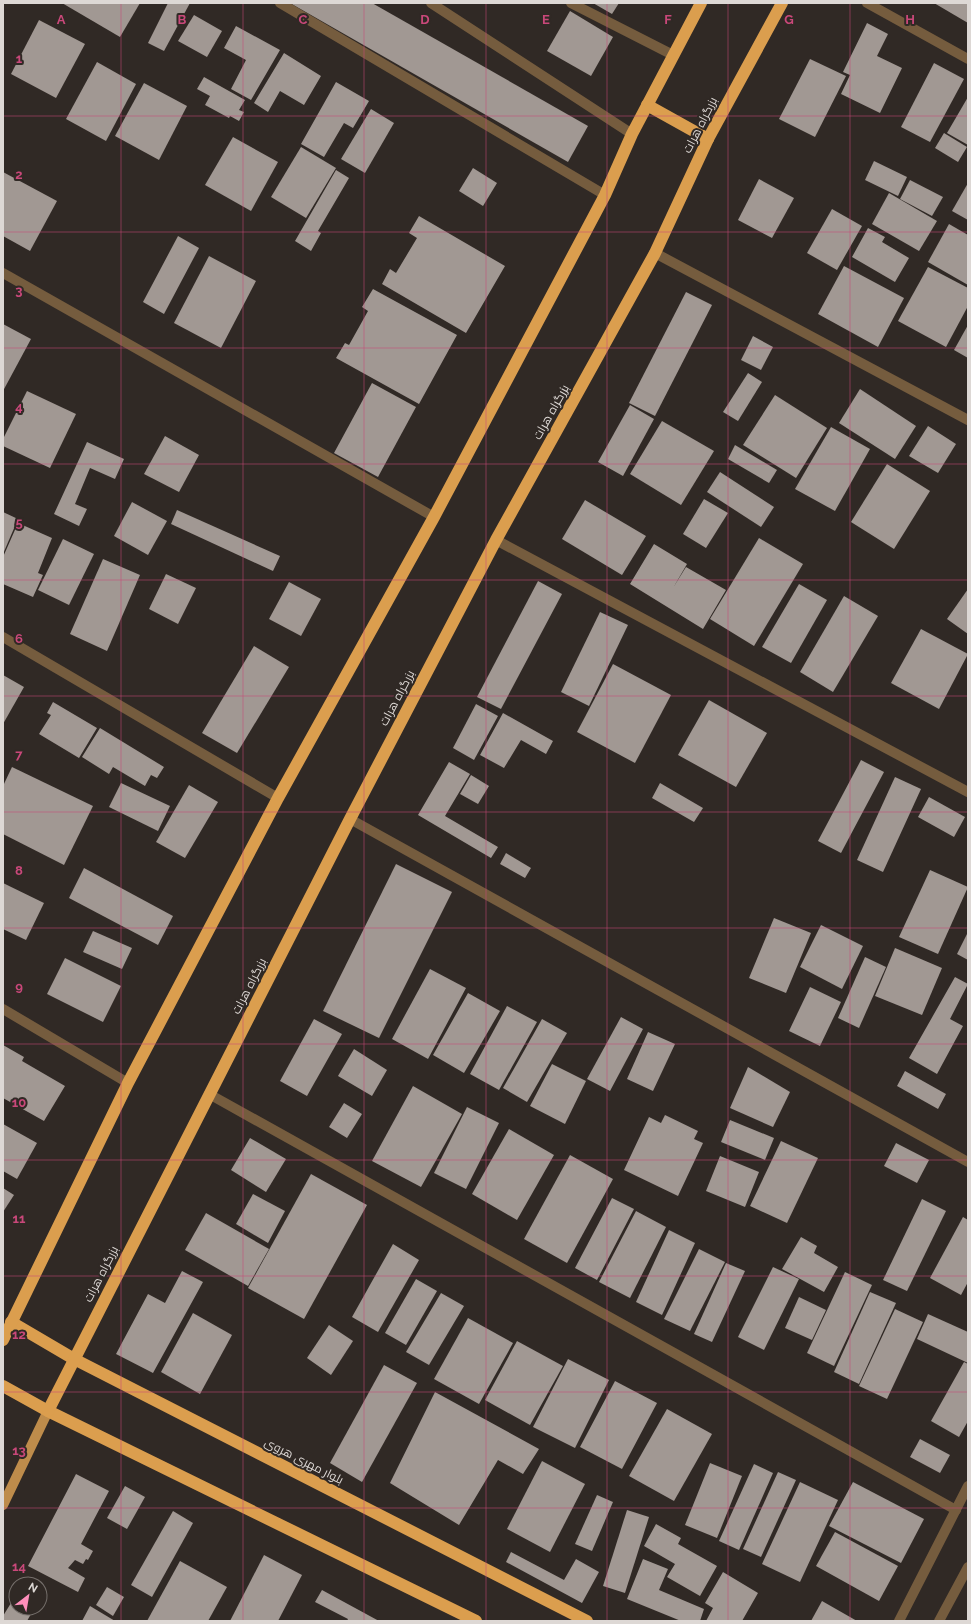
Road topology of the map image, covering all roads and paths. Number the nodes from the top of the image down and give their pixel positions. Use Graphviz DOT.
graph roads {
  1 [pos="280,3"];
  2 [pos="431,3"];
  3 [pos="571,3"];
  4 [pos="701,3"];
  5 [pos="782,3"];
  6 [pos="867,3"];
  7 [pos="673,55"];
  8 [pos="968,59"];
  9 [pos="647,105"];
  10 [pos="632,134"];
  11 [pos="708,139"];
  12 [pos="605,195"];
  13 [pos="655,253"];
  14 [pos="3,273"];
  15 [pos="968,420"];
  16 [pos="434,517"];
  17 [pos="496,540"];
  18 [pos="3,637"];
  19 [pos="968,792"];
  20 [pos="278,798"];
  21 [pos="350,819"];
  22 [pos="3,1009"];
  23 [pos="128,1083"];
  24 [pos="209,1094"];
  25 [pos="968,1162"];
  26 [pos="11,1322"];
  27 [pos="3,1340"];
  28 [pos="74,1359"];
  29 [pos="3,1386"];
  30 [pos="48,1411"];
  31 [pos="968,1486"];
  32 [pos="3,1505"];
  33 [pos="956,1510"];
  34 [pos="968,1567"];
  35 [pos="476,1621"];
  36 [pos="586,1621"];
  37 [pos="899,1621"];
  38 [pos="939,1621"];
  1 -- 12 [label="street"];
  2 -- 10 [label="street"];
  3 -- 7 [label="street"];
  4 -- 7 [label="highway"];
  5 -- 11 [label="highway, بزرگراه هرات"];
  6 -- 8 [label="street"];
  7 -- 9 [label="highway"];
  9 -- 10 [label="highway"];
  9 -- 11 [label="highway"];
  10 -- 12 [label="highway"];
  11 -- 13 [label="highway, بزرگراه هرات"];
  12 -- 16 [label="highway"];
  13 -- 15 [label="street"];
  13 -- 17 [label="highway, بزرگراه هرات"];
  14 -- 16 [label="street"];
  16 -- 20 [label="highway"];
  17 -- 19 [label="street"];
  17 -- 21 [label="highway, بزرگراه هرات"];
  18 -- 20 [label="street"];
  20 -- 23 [label="highway"];
  21 -- 24 [label="highway, بزرگراه هرات"];
  21 -- 25 [label="street"];
  22 -- 23 [label="street"];
  23 -- 26 [label="highway"];
  24 -- 28 [label="highway, بزرگراه هرات"];
  24 -- 33 [label="street"];
  26 -- 27 [label="highway"];
  26 -- 28 [label="highway, بلوار مهری هروی"];
  28 -- 30 [label="highway, بزرگراه هرات"];
  28 -- 36 [label="highway, بلوار مهری هروی"];
  29 -- 30 [label="highway"];
  30 -- 32 [label="main road"];
  30 -- 35 [label="highway"];
  31 -- 33 [label="street"];
  33 -- 37 [label="street"];
  34 -- 38 [label="street"];
}
